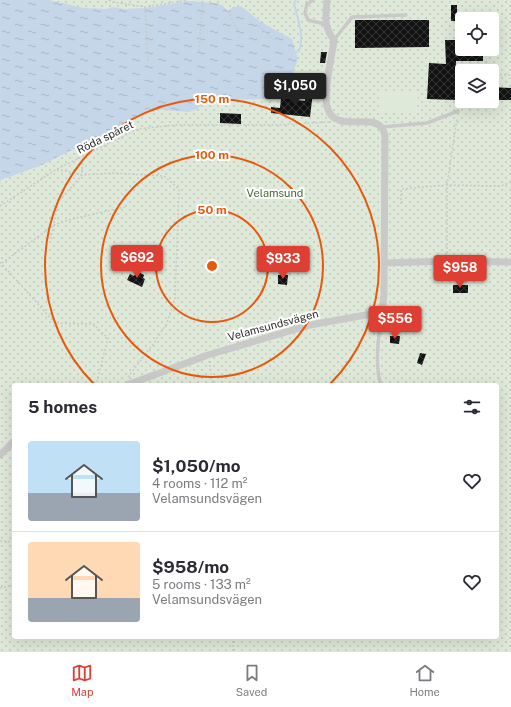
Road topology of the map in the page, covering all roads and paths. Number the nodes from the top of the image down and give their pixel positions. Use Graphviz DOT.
graph roads {
  1 [pos="109,0"];
  2 [pos="187,0"];
  3 [pos="203,0"];
  4 [pos="313,0"];
  5 [pos="327,0"];
  6 [pos="145,7"];
  7 [pos="229,10"];
  8 [pos="406,15"];
  9 [pos="262,22"];
  10 [pos="326,24"];
  11 [pos="240,37"];
  12 [pos="273,40"];
  13 [pos="334,40"];
  14 [pos="199,51"];
  15 [pos="148,62"];
  16 [pos="499,74"];
  17 [pos="511,75"];
  18 [pos="262,80"];
  19 [pos="264,99"];
  20 [pos="459,108"];
  21 [pos="458,111"];
  22 [pos="341,121"];
  23 [pos="381,127"];
  24 [pos="83,156"];
  25 [pos="57,169"];
  26 [pos="82,175"];
  27 [pos="511,182"];
  28 [pos="447,185"];
  29 [pos="401,204"];
  30 [pos="0,206"];
  31 [pos="124,207"];
  32 [pos="54,226"];
  33 [pos="51,239"];
  34 [pos="447,261"];
  35 [pos="1,262"];
  36 [pos="511,262"];
  37 [pos="384,263"];
  38 [pos="382,310"];
  39 [pos="208,355"];
  40 [pos="127,382"];
  41 [pos="97,383"];
  42 [pos="213,383"];
  43 [pos="380,383"];
  44 [pos="12,444"];
  45 [pos="0,455"];
  46 [pos="0,541"];
  47 [pos="12,542"];
  48 [pos="12,585"];
  49 [pos="0,588"];
  50 [pos="233,639"];
  51 [pos="233,651"];
  1 -- 6 [label="path"];
  2 -- 6 [label="path"];
  3 -- 14 [label="path"];
  4 -- 10 [label="lane"];
  5 -- 10 [label="street"];
  6 -- 15 [label="path"];
  7 -- 11 [label="path"];
  8 -- 13 [label="lane"];
  9 -- 12 [label="path"];
  10 -- 13 [label="street"];
  13 -- 22 [label="street"];
  16 -- 17 [label="path"];
  18 -- 19 [label="path"];
  20 -- 21 [label="path"];
  21 -- 23 [label="lane"];
  21 -- 28 [label="path"];
  22 -- 23 [label="street"];
  22 -- 24 [label="path, Röda spåret"];
  23 -- 37 [label="street"];
  24 -- 25 [label="path, Röda spåret"];
  24 -- 26 [label="path"];
  25 -- 26 [label="path"];
  25 -- 30 [label="path, Röda spåret"];
  26 -- 32 [label="path"];
  26 -- 40 [label="path"];
  27 -- 28 [label="path"];
  28 -- 29 [label="path"];
  28 -- 34 [label="path"];
  31 -- 32 [label="path"];
  32 -- 33 [label="path"];
  32 -- 35 [label="path"];
  34 -- 36 [label="street"];
  34 -- 37 [label="street"];
  35 -- 41 [label="path"];
  37 -- 38 [label="street"];
  38 -- 39 [label="street, Velamsundsvägen"];
  38 -- 43 [label="lane"];
  39 -- 40 [label="street, Velamsundsvägen"];
  39 -- 42 [label="path"];
  44 -- 45 [label="street"];
  46 -- 47 [label="path"];
  48 -- 49 [label="path"];
  50 -- 51 [label="path"];
}
